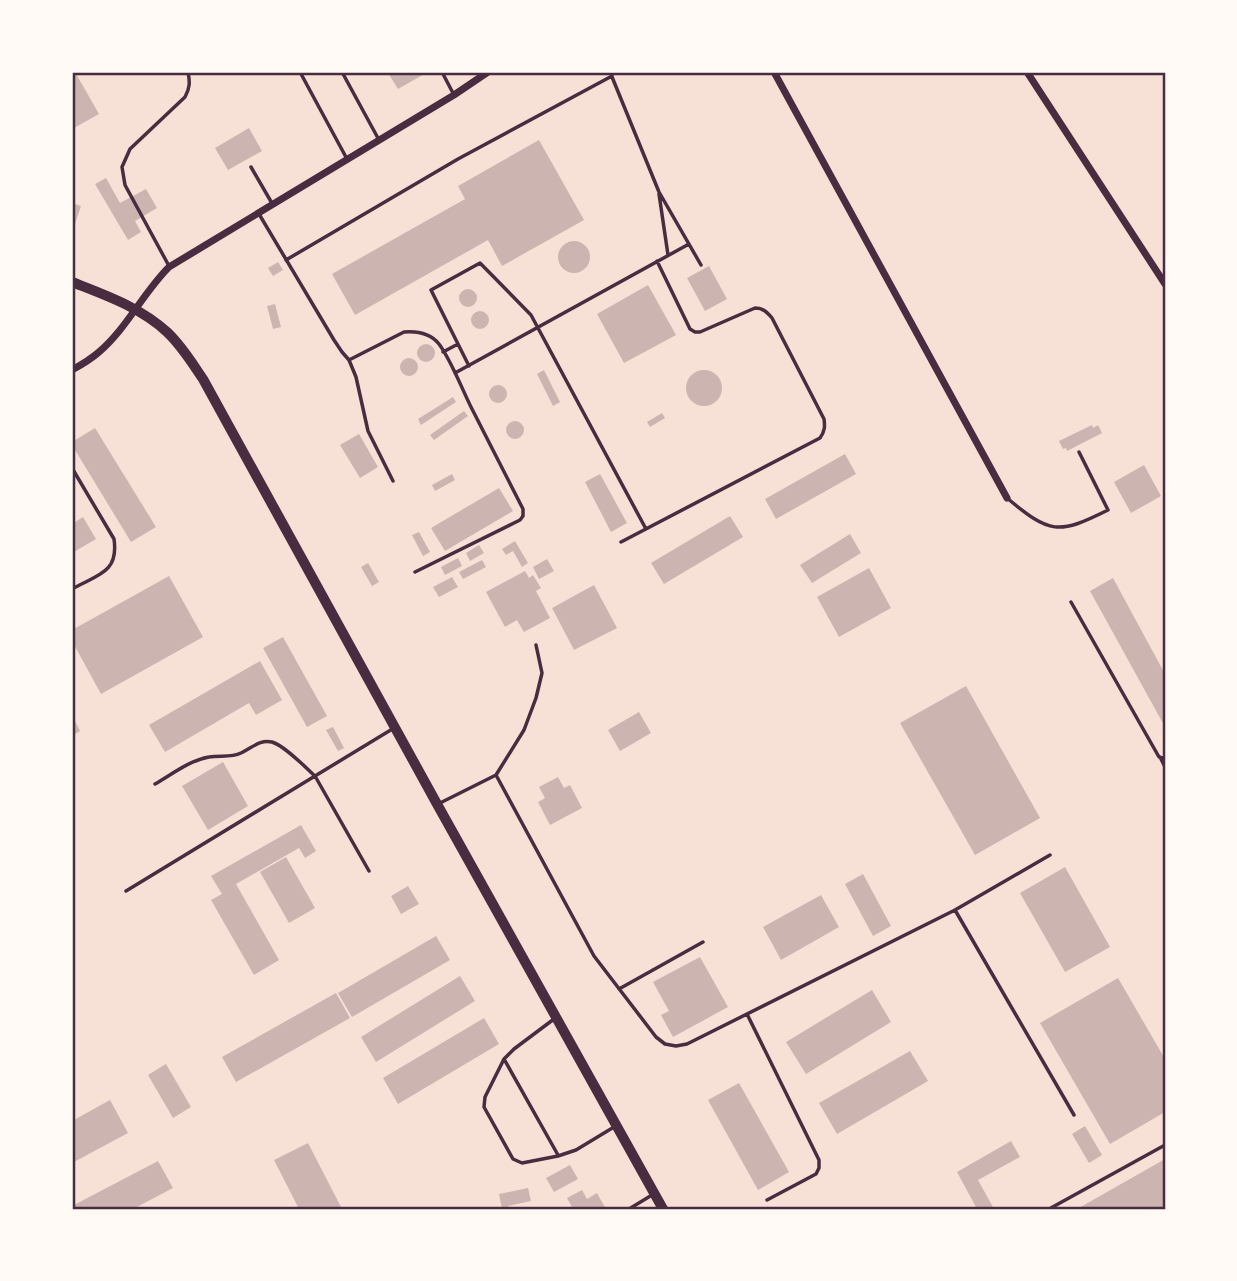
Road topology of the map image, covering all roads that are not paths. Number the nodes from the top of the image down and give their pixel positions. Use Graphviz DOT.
graph roads {
  1 [pos="187,72"];
  2 [pos="300,72"];
  3 [pos="342,72"];
  4 [pos="442,72"];
  5 [pos="488,72"];
  6 [pos="774,72"];
  7 [pos="1027,72"];
  8 [pos="611,74"];
  9 [pos="454,94"];
  10 [pos="379,140"];
  11 [pos="348,159"];
  12 [pos="251,167"];
  13 [pos="659,192"];
  14 [pos="273,205"];
  15 [pos="258,213"];
  16 [pos="689,244"];
  17 [pos="668,255"];
  18 [pos="286,260"];
  19 [pos="657,261"];
  20 [pos="701,265"];
  21 [pos="169,267"];
  22 [pos="72,282"];
  23 [pos="1165,284"];
  24 [pos="135,309"];
  25 [pos="538,327"];
  26 [pos="458,344"];
  27 [pos="443,352"];
  28 [pos="349,360"];
  29 [pos="469,366"];
  30 [pos="72,370"];
  31 [pos="455,373"];
  32 [pos="1079,452"];
  33 [pos="72,468"];
  34 [pos="393,481"];
  35 [pos="1007,498"];
  36 [pos="646,529"];
  37 [pos="621,542"];
  38 [pos="415,572"];
  39 [pos="72,589"];
  40 [pos="1071,602"];
  41 [pos="536,645"];
  42 [pos="395,728"];
  43 [pos="1159,757"];
  44 [pos="1165,758"];
  45 [pos="1165,767"];
  46 [pos="496,775"];
  47 [pos="315,776"];
  48 [pos="155,784"];
  49 [pos="437,804"];
  50 [pos="1050,855"];
  51 [pos="369,871"];
  52 [pos="126,891"];
  53 [pos="955,910"];
  54 [pos="703,942"];
  55 [pos="619,989"];
  56 [pos="747,1014"];
  57 [pos="556,1018"];
  58 [pos="504,1059"];
  59 [pos="1073,1115"];
  60 [pos="616,1126"];
  61 [pos="1165,1145"];
  62 [pos="558,1156"];
  63 [pos="654,1194"];
  64 [pos="767,1200"];
  65 [pos="1052,1208"];
  66 [pos="629,1209"];
  67 [pos="663,1209"];
  1 -- 21 [label="lane"];
  2 -- 11 [label="lane"];
  3 -- 10 [label="lane"];
  4 -- 9 [label="lane"];
  5 -- 9 [label="street"];
  6 -- 35 [label="street"];
  7 -- 23 [label="street"];
  8 -- 13 [label="lane"];
  8 -- 18 [label="lane"];
  9 -- 10 [label="street"];
  10 -- 11 [label="street"];
  11 -- 14 [label="street"];
  12 -- 14 [label="lane"];
  13 -- 16 [label="lane"];
  13 -- 17 [label="lane"];
  14 -- 15 [label="street"];
  15 -- 18 [label="lane"];
  15 -- 21 [label="street"];
  16 -- 17 [label="lane"];
  16 -- 20 [label="lane"];
  17 -- 19 [label="lane"];
  18 -- 28 [label="lane"];
  19 -- 25 [label="lane"];
  19 -- 36 [label="lane"];
  21 -- 24 [label="street"];
  22 -- 24 [label="street"];
  24 -- 30 [label="street"];
  24 -- 42 [label="street"];
  25 -- 26 [label="lane"];
  25 -- 29 [label="lane"];
  25 -- 36 [label="lane"];
  26 -- 27 [label="lane"];
  26 -- 29 [label="lane"];
  27 -- 28 [label="lane"];
  27 -- 31 [label="lane"];
  28 -- 34 [label="lane"];
  29 -- 31 [label="lane"];
  31 -- 38 [label="lane"];
  32 -- 35 [label="lane"];
  33 -- 39 [label="lane"];
  36 -- 37 [label="lane"];
  40 -- 43 [label="lane"];
  41 -- 46 [label="lane"];
  42 -- 47 [label="lane"];
  42 -- 49 [label="street"];
  43 -- 44 [label="lane"];
  43 -- 45 [label="lane"];
  46 -- 49 [label="lane"];
  46 -- 55 [label="lane"];
  47 -- 48 [label="lane"];
  47 -- 51 [label="lane"];
  47 -- 52 [label="lane"];
  49 -- 57 [label="street"];
  50 -- 53 [label="lane"];
  53 -- 56 [label="lane"];
  53 -- 59 [label="lane"];
  54 -- 55 [label="lane"];
  55 -- 56 [label="lane"];
  56 -- 64 [label="lane"];
  57 -- 58 [label="lane"];
  57 -- 60 [label="street"];
  58 -- 62 [label="lane"];
  58 -- 62 [label="lane"];
  60 -- 62 [label="lane"];
  60 -- 63 [label="street"];
  61 -- 65 [label="lane"];
  63 -- 66 [label="lane"];
  63 -- 67 [label="street"];
}
